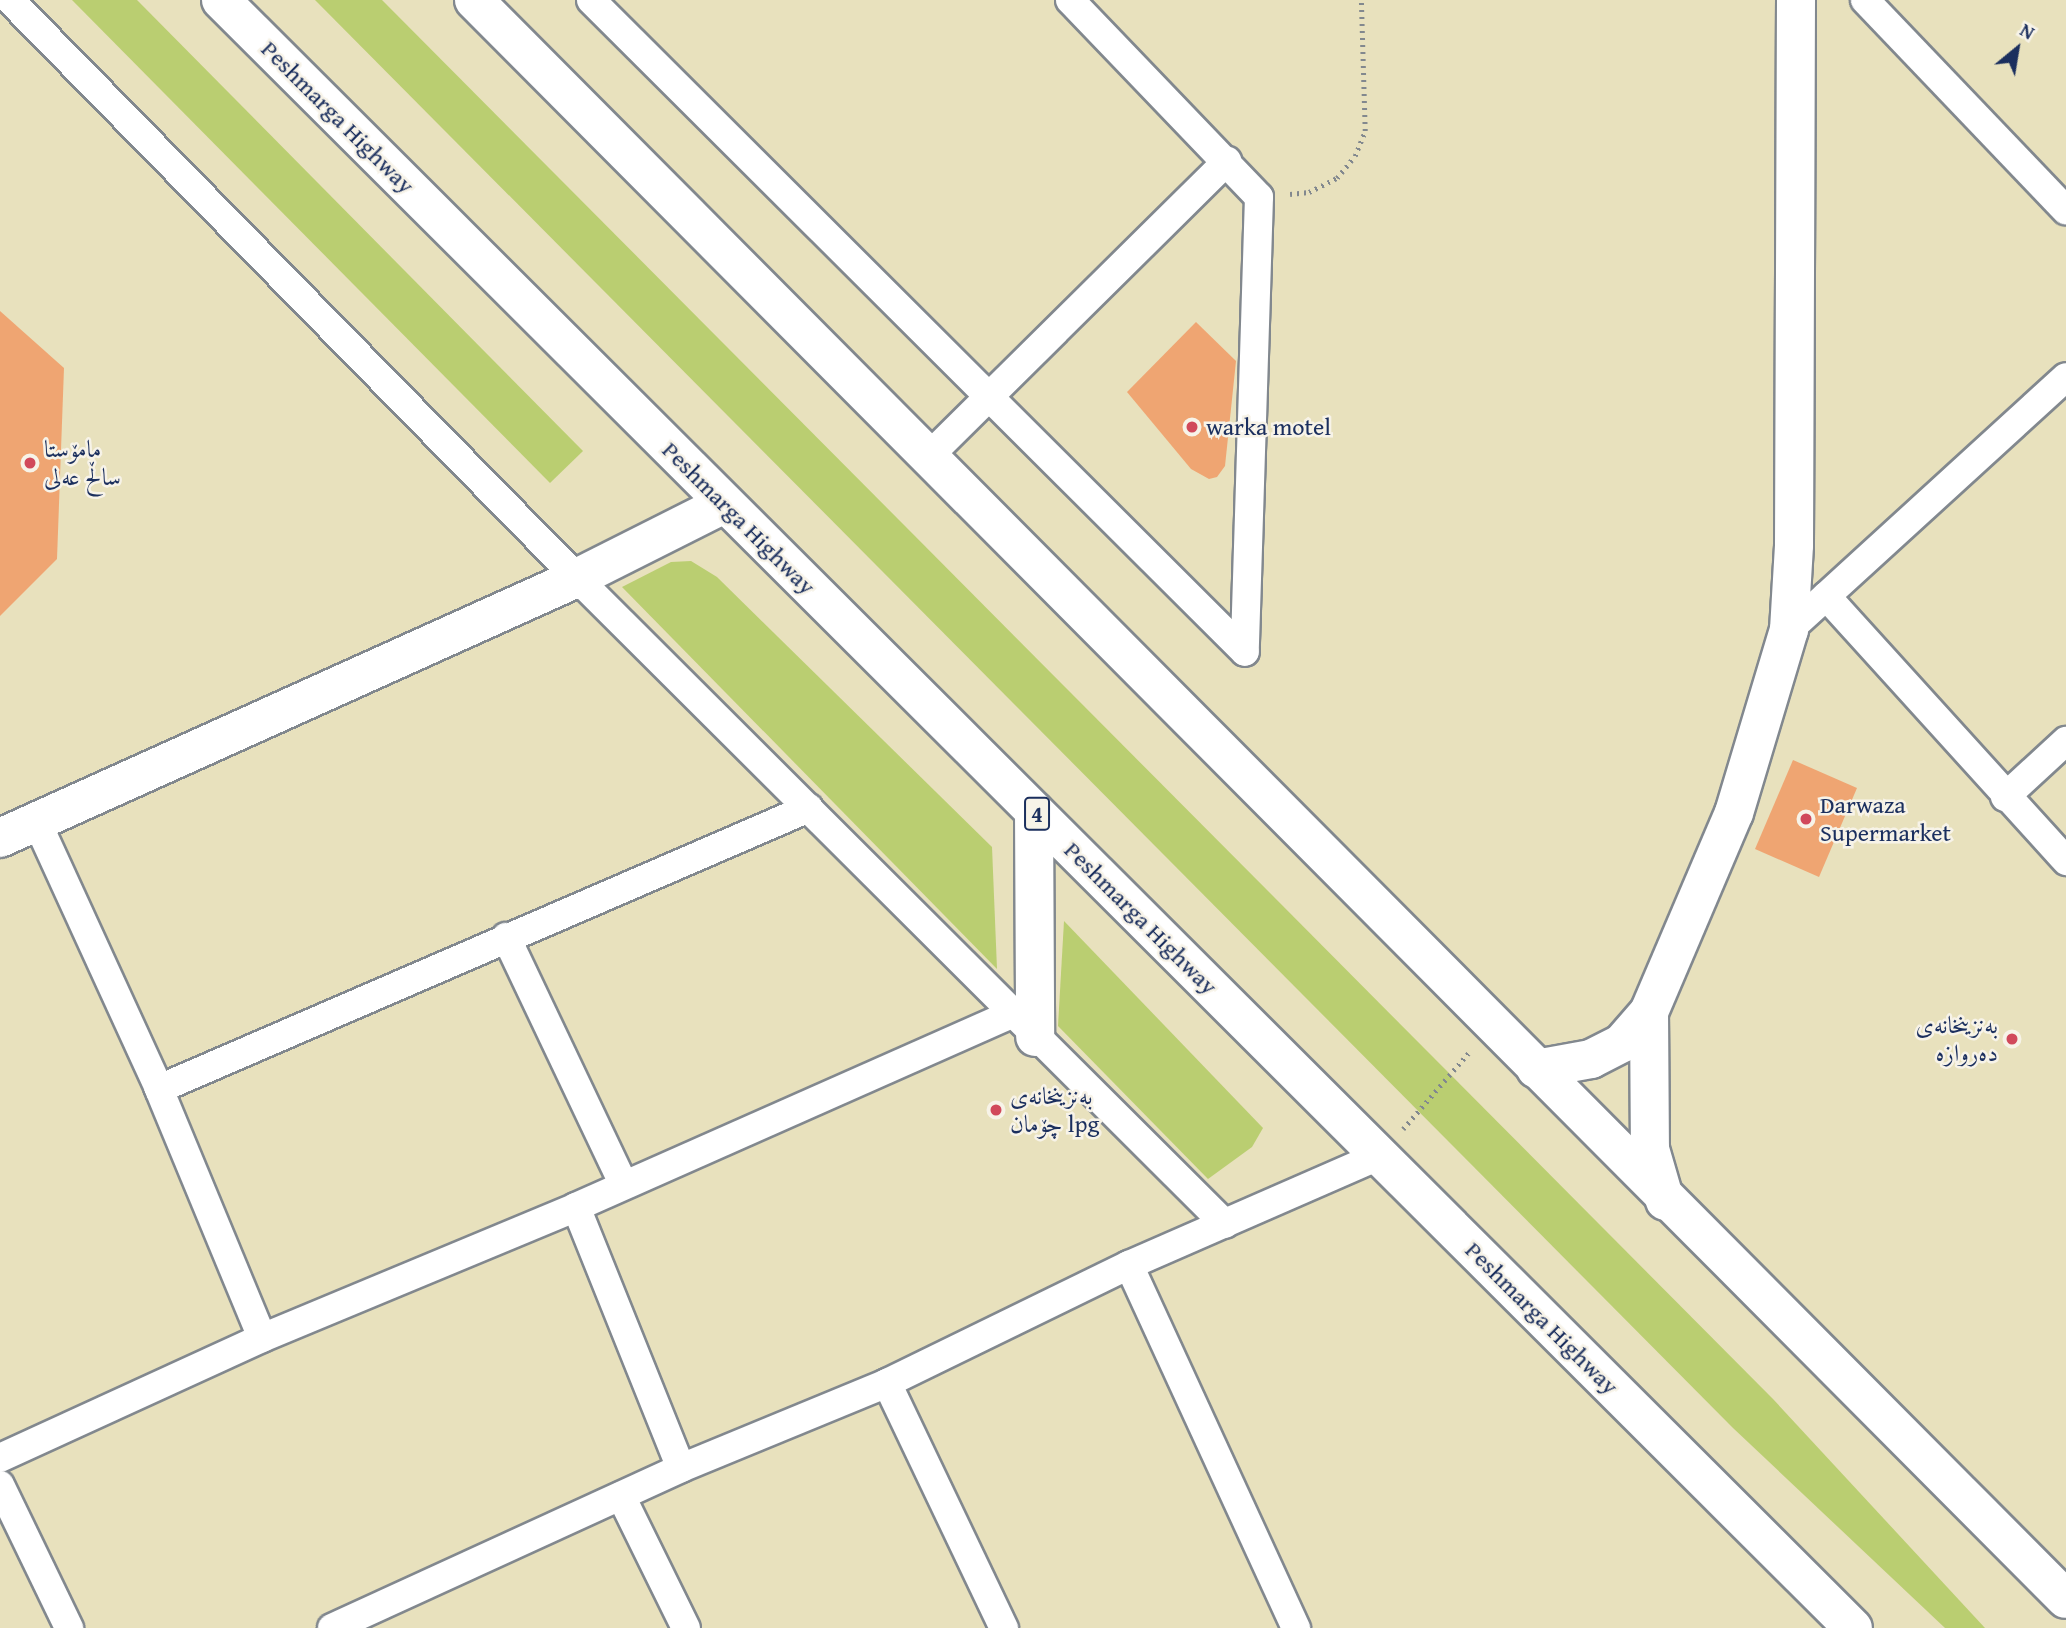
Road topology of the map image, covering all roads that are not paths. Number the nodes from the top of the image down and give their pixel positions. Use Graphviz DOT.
graph roads {
  1 [pos="10,0"];
  2 [pos="221,0"];
  3 [pos="474,0"];
  4 [pos="591,0"];
  5 [pos="1070,0"];
  6 [pos="1796,0"];
  7 [pos="1865,0"];
  8 [pos="1227,161"];
  9 [pos="2066,210"];
  10 [pos="2066,377"];
  11 [pos="988,396"];
  12 [pos="928,457"];
  13 [pos="724,503"];
  14 [pos="577,578"];
  15 [pos="1826,596"];
  16 [pos="1789,629"];
  17 [pos="2066,741"];
  18 [pos="2005,797"];
  19 [pos="809,808"];
  20 [pos="1034,811"];
  21 [pos="37,822"];
  22 [pos="0,838"];
  23 [pos="2066,861"];
  24 [pos="506,937"];
  25 [pos="1649,1012"];
  26 [pos="1023,1026"];
  27 [pos="1536,1069"];
  28 [pos="159,1089"];
  29 [pos="1379,1156"];
  30 [pos="623,1183"];
  31 [pos="1665,1200"];
  32 [pos="576,1207"];
  33 [pos="1225,1224"];
  34 [pos="1129,1265"];
  35 [pos="262,1338"];
  36 [pos="887,1383"];
  37 [pos="0,1458"];
  38 [pos="681,1468"];
  39 [pos="0,1485"];
  40 [pos="621,1496"];
  41 [pos="2066,1599"];
  42 [pos="385,1617"];
  43 [pos="69,1628"];
  44 [pos="332,1628"];
  45 [pos="686,1628"];
  46 [pos="1004,1628"];
  47 [pos="1296,1628"];
  48 [pos="1853,1628"];
  1 -- 14 [label="street"];
  2 -- 13 [label="main road, Peshmarga Highway / 4"];
  3 -- 12 [label="main road"];
  4 -- 11 [label="street"];
  5 -- 8 [label="street"];
  6 -- 16 [label="main road"];
  7 -- 9 [label="street"];
  8 -- 11 [label="street"];
  8 -- 11 [label="street"];
  10 -- 15 [label="street"];
  11 -- 12 [label="street"];
  12 -- 27 [label="main road"];
  13 -- 14 [label="main road"];
  13 -- 20 [label="main road, Peshmarga Highway / 4"];
  14 -- 19 [label="street"];
  14 -- 21 [label="main road"];
  15 -- 16 [label="street"];
  15 -- 18 [label="street"];
  16 -- 25 [label="main road"];
  17 -- 18 [label="street"];
  18 -- 23 [label="street"];
  19 -- 24 [label="street"];
  19 -- 26 [label="street"];
  20 -- 26 [label="main road"];
  20 -- 29 [label="main road, Peshmarga Highway / 4"];
  21 -- 22 [label="main road"];
  21 -- 28 [label="street"];
  24 -- 28 [label="street"];
  24 -- 30 [label="street"];
  25 -- 27 [label="main road"];
  25 -- 31 [label="main road"];
  26 -- 30 [label="street"];
  26 -- 33 [label="street"];
  27 -- 31 [label="main road"];
  28 -- 35 [label="street"];
  29 -- 33 [label="street"];
  29 -- 48 [label="main road, Peshmarga Highway / 4"];
  30 -- 32 [label="street"];
  31 -- 41 [label="main road"];
  32 -- 35 [label="street"];
  32 -- 38 [label="street"];
  33 -- 34 [label="street"];
  34 -- 36 [label="street"];
  34 -- 47 [label="street"];
  35 -- 37 [label="street"];
  36 -- 38 [label="street"];
  36 -- 46 [label="street"];
  38 -- 40 [label="street"];
  39 -- 43 [label="street"];
  40 -- 42 [label="street"];
  40 -- 45 [label="street"];
  42 -- 44 [label="street"];
}
